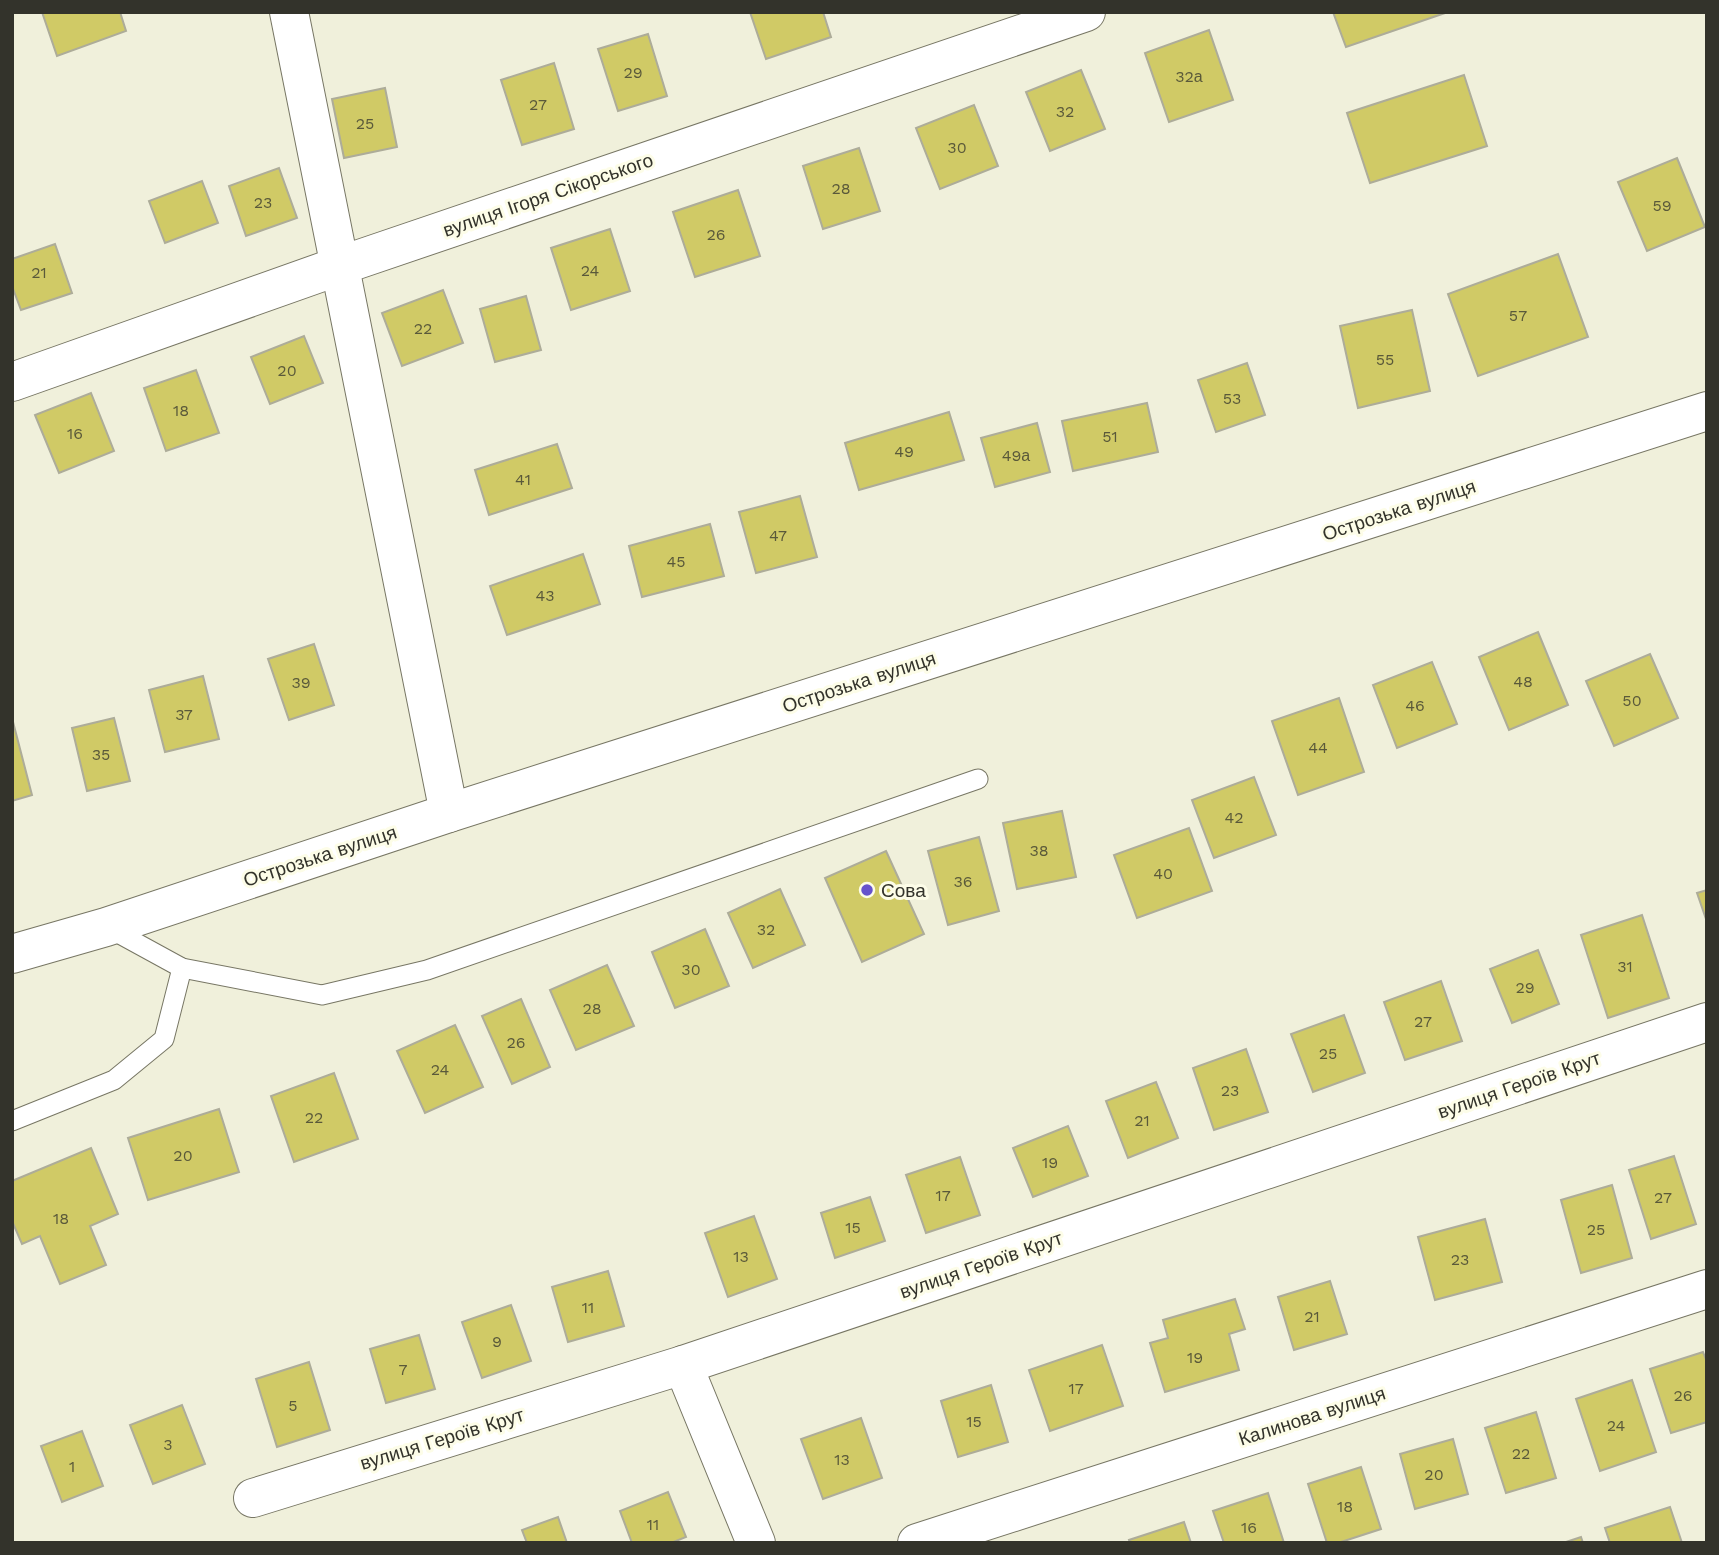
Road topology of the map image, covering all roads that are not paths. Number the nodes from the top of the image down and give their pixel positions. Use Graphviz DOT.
graph roads {
  1 [pos="289,12"];
  2 [pos="1086,12"];
  3 [pos="339,266"];
  4 [pos="12,382"];
  5 [pos="1707,411"];
  6 [pos="978,779"];
  7 [pos="449,813"];
  8 [pos="106,927"];
  9 [pos="12,954"];
  10 [pos="181,968"];
  11 [pos="1707,1022"];
  12 [pos="12,1121"];
  13 [pos="1707,1289"];
  14 [pos="683,1365"];
  15 [pos="253,1498"];
  16 [pos="756,1543"];
  17 [pos="917,1543"];
  1 -- 3 [label="street"];
  2 -- 3 [label="street, вулиця Ігоря Сікорського"];
  3 -- 4 [label="street, вулиця Ігоря Сікорського"];
  3 -- 7 [label="street"];
  5 -- 7 [label="street, Острозька вулиця"];
  6 -- 10 [label="lane"];
  7 -- 8 [label="street, Острозька вулиця"];
  8 -- 9 [label="street, Острозька вулиця"];
  8 -- 10 [label="lane"];
  10 -- 12 [label="lane"];
  11 -- 14 [label="street, вулиця Героїв Крут"];
  13 -- 17 [label="street, Калинова вулиця"];
  14 -- 15 [label="street, вулиця Героїв Крут"];
  14 -- 16 [label="street"];
}
